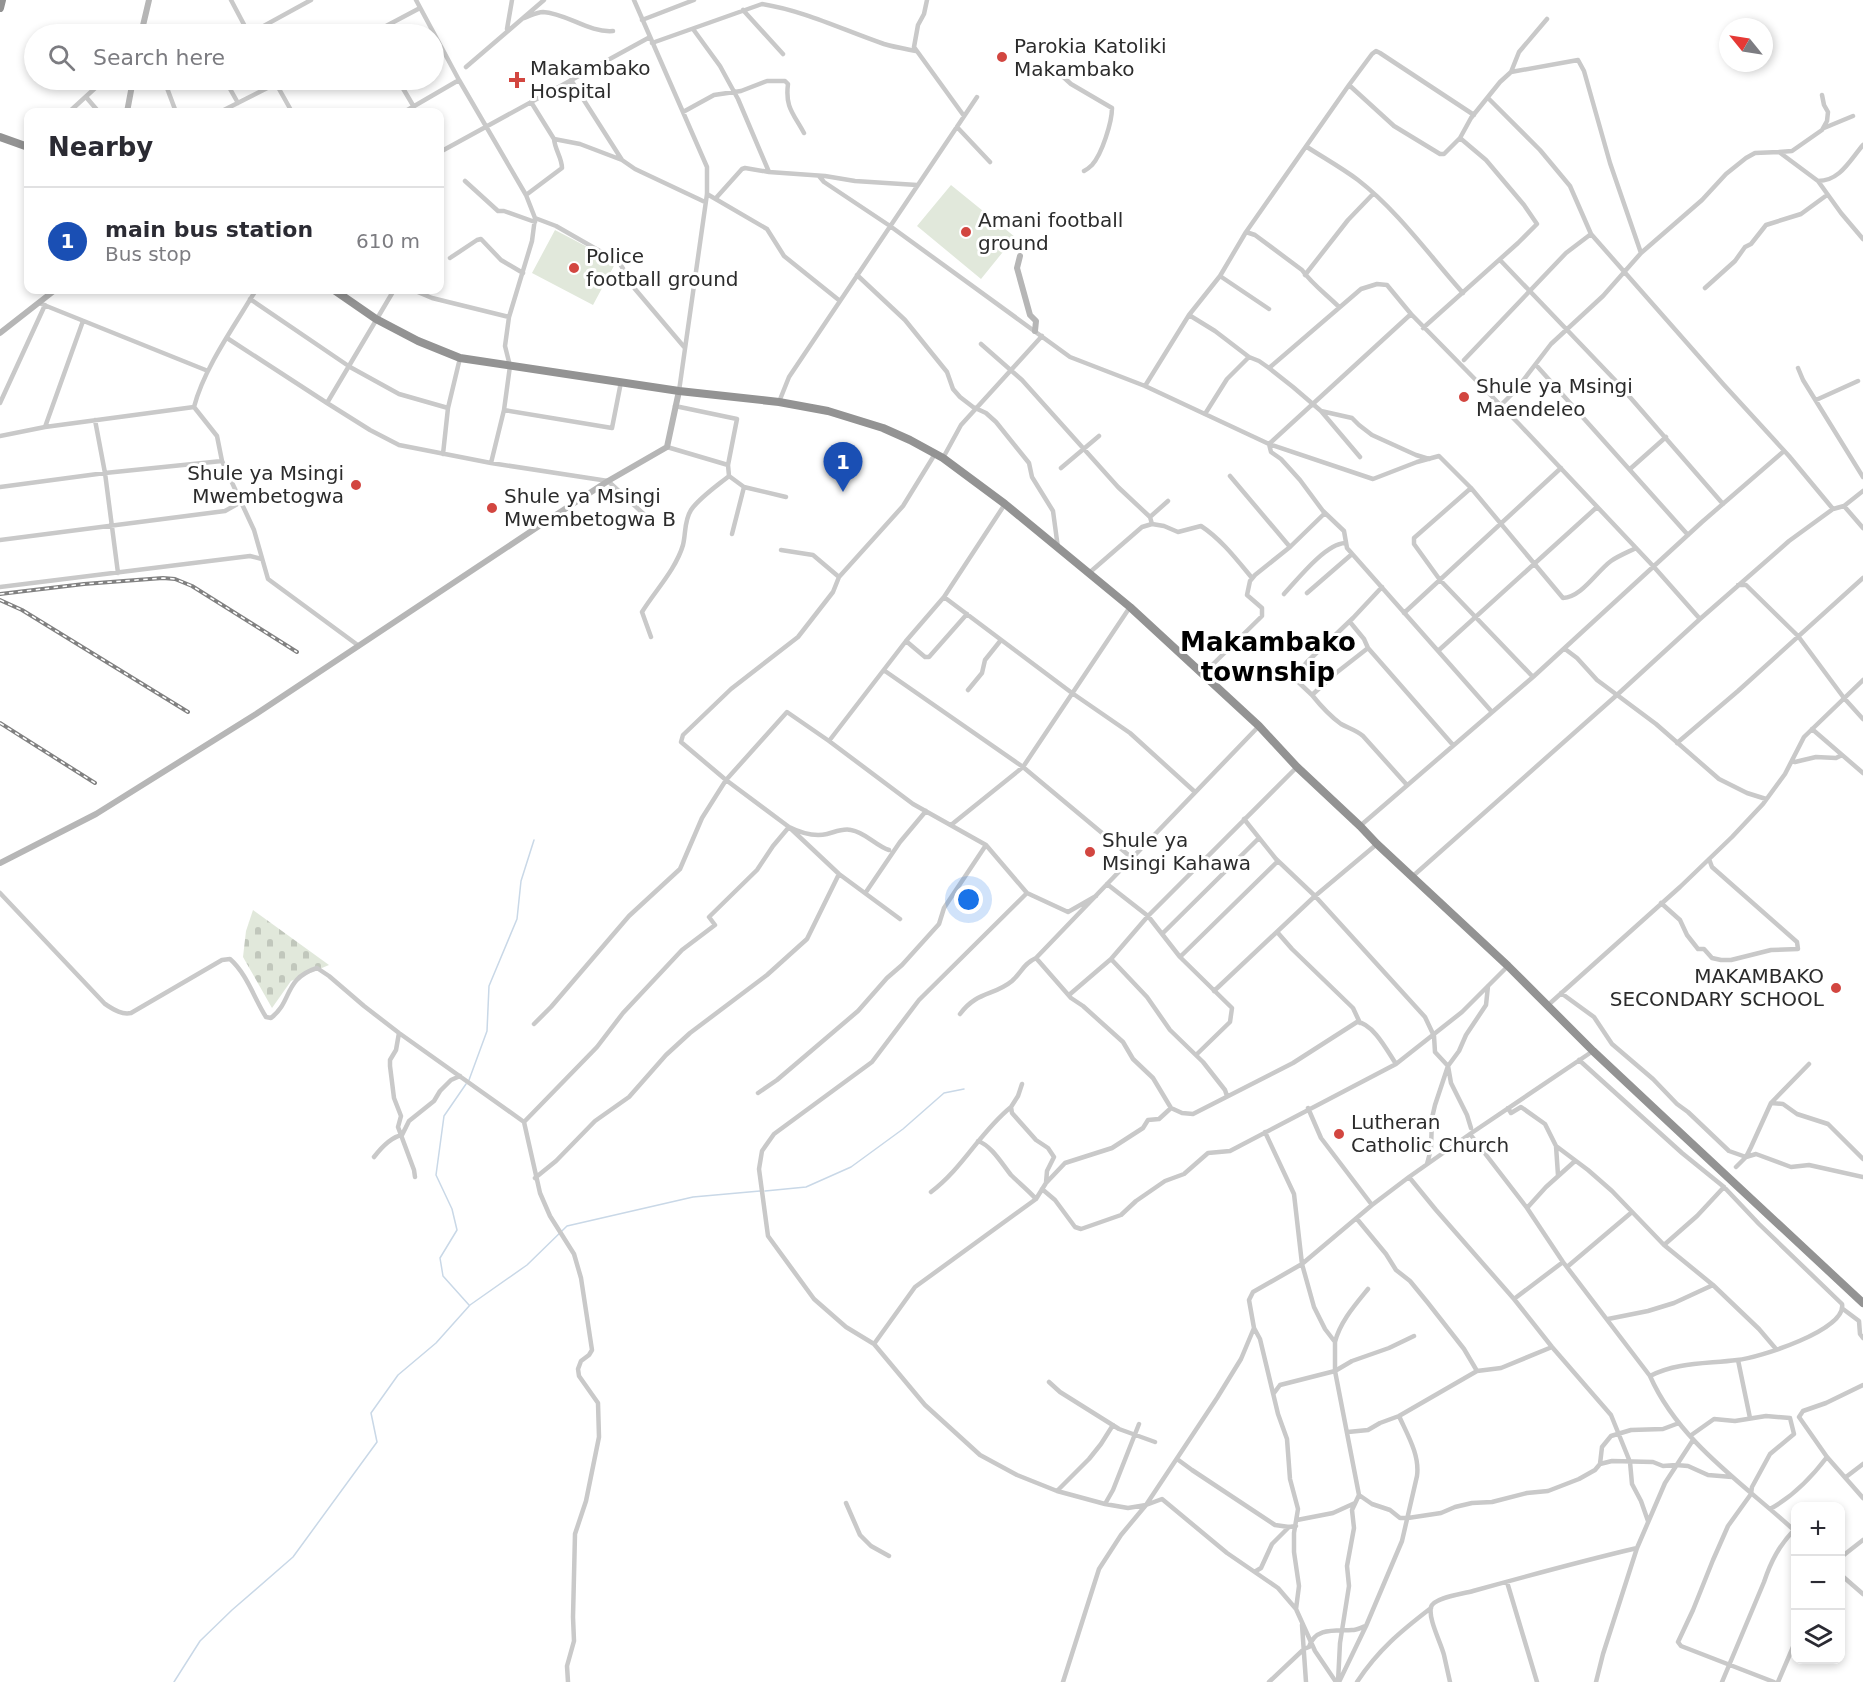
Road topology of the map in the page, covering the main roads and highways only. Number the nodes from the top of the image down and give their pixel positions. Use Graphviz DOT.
graph roads {
  1 [pos="2,0"];
  2 [pos="0,8"];
  3 [pos="3,138"];
  4 [pos="24,146"];
  5 [pos="340,294"];
  6 [pos="1863,1303"];
  1 -- 2 [label="highway"];
  3 -- 4 [label="highway"];
  5 -- 6 [label="highway"];
}
